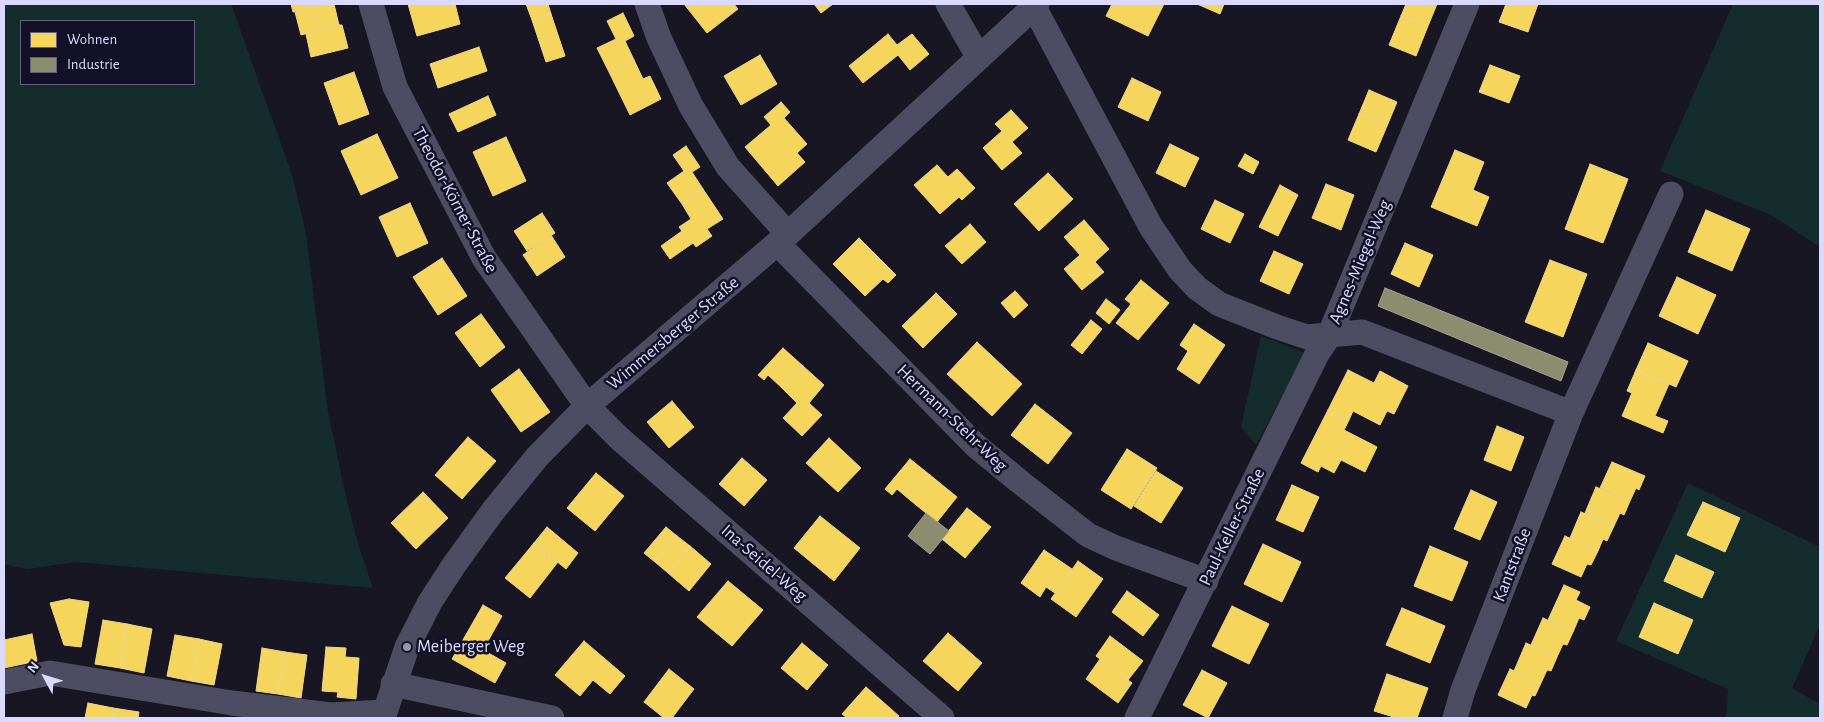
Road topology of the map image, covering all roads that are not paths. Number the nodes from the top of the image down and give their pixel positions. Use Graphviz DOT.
graph roads {
  1 [pos="370,4"];
  2 [pos="647,4"];
  3 [pos="948,4"];
  4 [pos="1467,4"];
  5 [pos="1035,5"];
  6 [pos="978,58"];
  7 [pos="1671,194"];
  8 [pos="783,239"];
  9 [pos="1329,336"];
  10 [pos="588,406"];
  11 [pos="1571,413"];
  12 [pos="1206,581"];
  13 [pos="4,682"];
  14 [pos="393,684"];
  15 [pos="384,715"];
  16 [pos="552,718"];
  17 [pos="942,718"];
  18 [pos="1138,718"];
  19 [pos="1455,718"];
  1 -- 10 [label="street, Theodor-Körner-Straße"];
  2 -- 8 [label="street, Hermann-Stehr-Weg"];
  3 -- 6 [label="street"];
  4 -- 9 [label="street, Agnes-Miegel-Weg"];
  5 -- 6 [label="street, Wimmersberger Straße"];
  5 -- 9 [label="street, Agnes-Miegel-Weg"];
  6 -- 8 [label="street, Wimmersberger Straße"];
  7 -- 11 [label="street, Kantstraße"];
  8 -- 10 [label="street, Wimmersberger Straße"];
  8 -- 12 [label="street, Hermann-Stehr-Weg"];
  9 -- 11 [label="street"];
  9 -- 12 [label="street, Paul-Keller-Straße"];
  10 -- 14 [label="street, Wimmersberger Straße"];
  10 -- 17 [label="street, Ina-Seidel-Weg"];
  11 -- 19 [label="street, Kantstraße"];
  12 -- 18 [label="street, Paul-Keller-Straße"];
  13 -- 15 [label="street"];
  14 -- 15 [label="street, Wimmersberger Straße"];
  14 -- 16 [label="street"];
}
